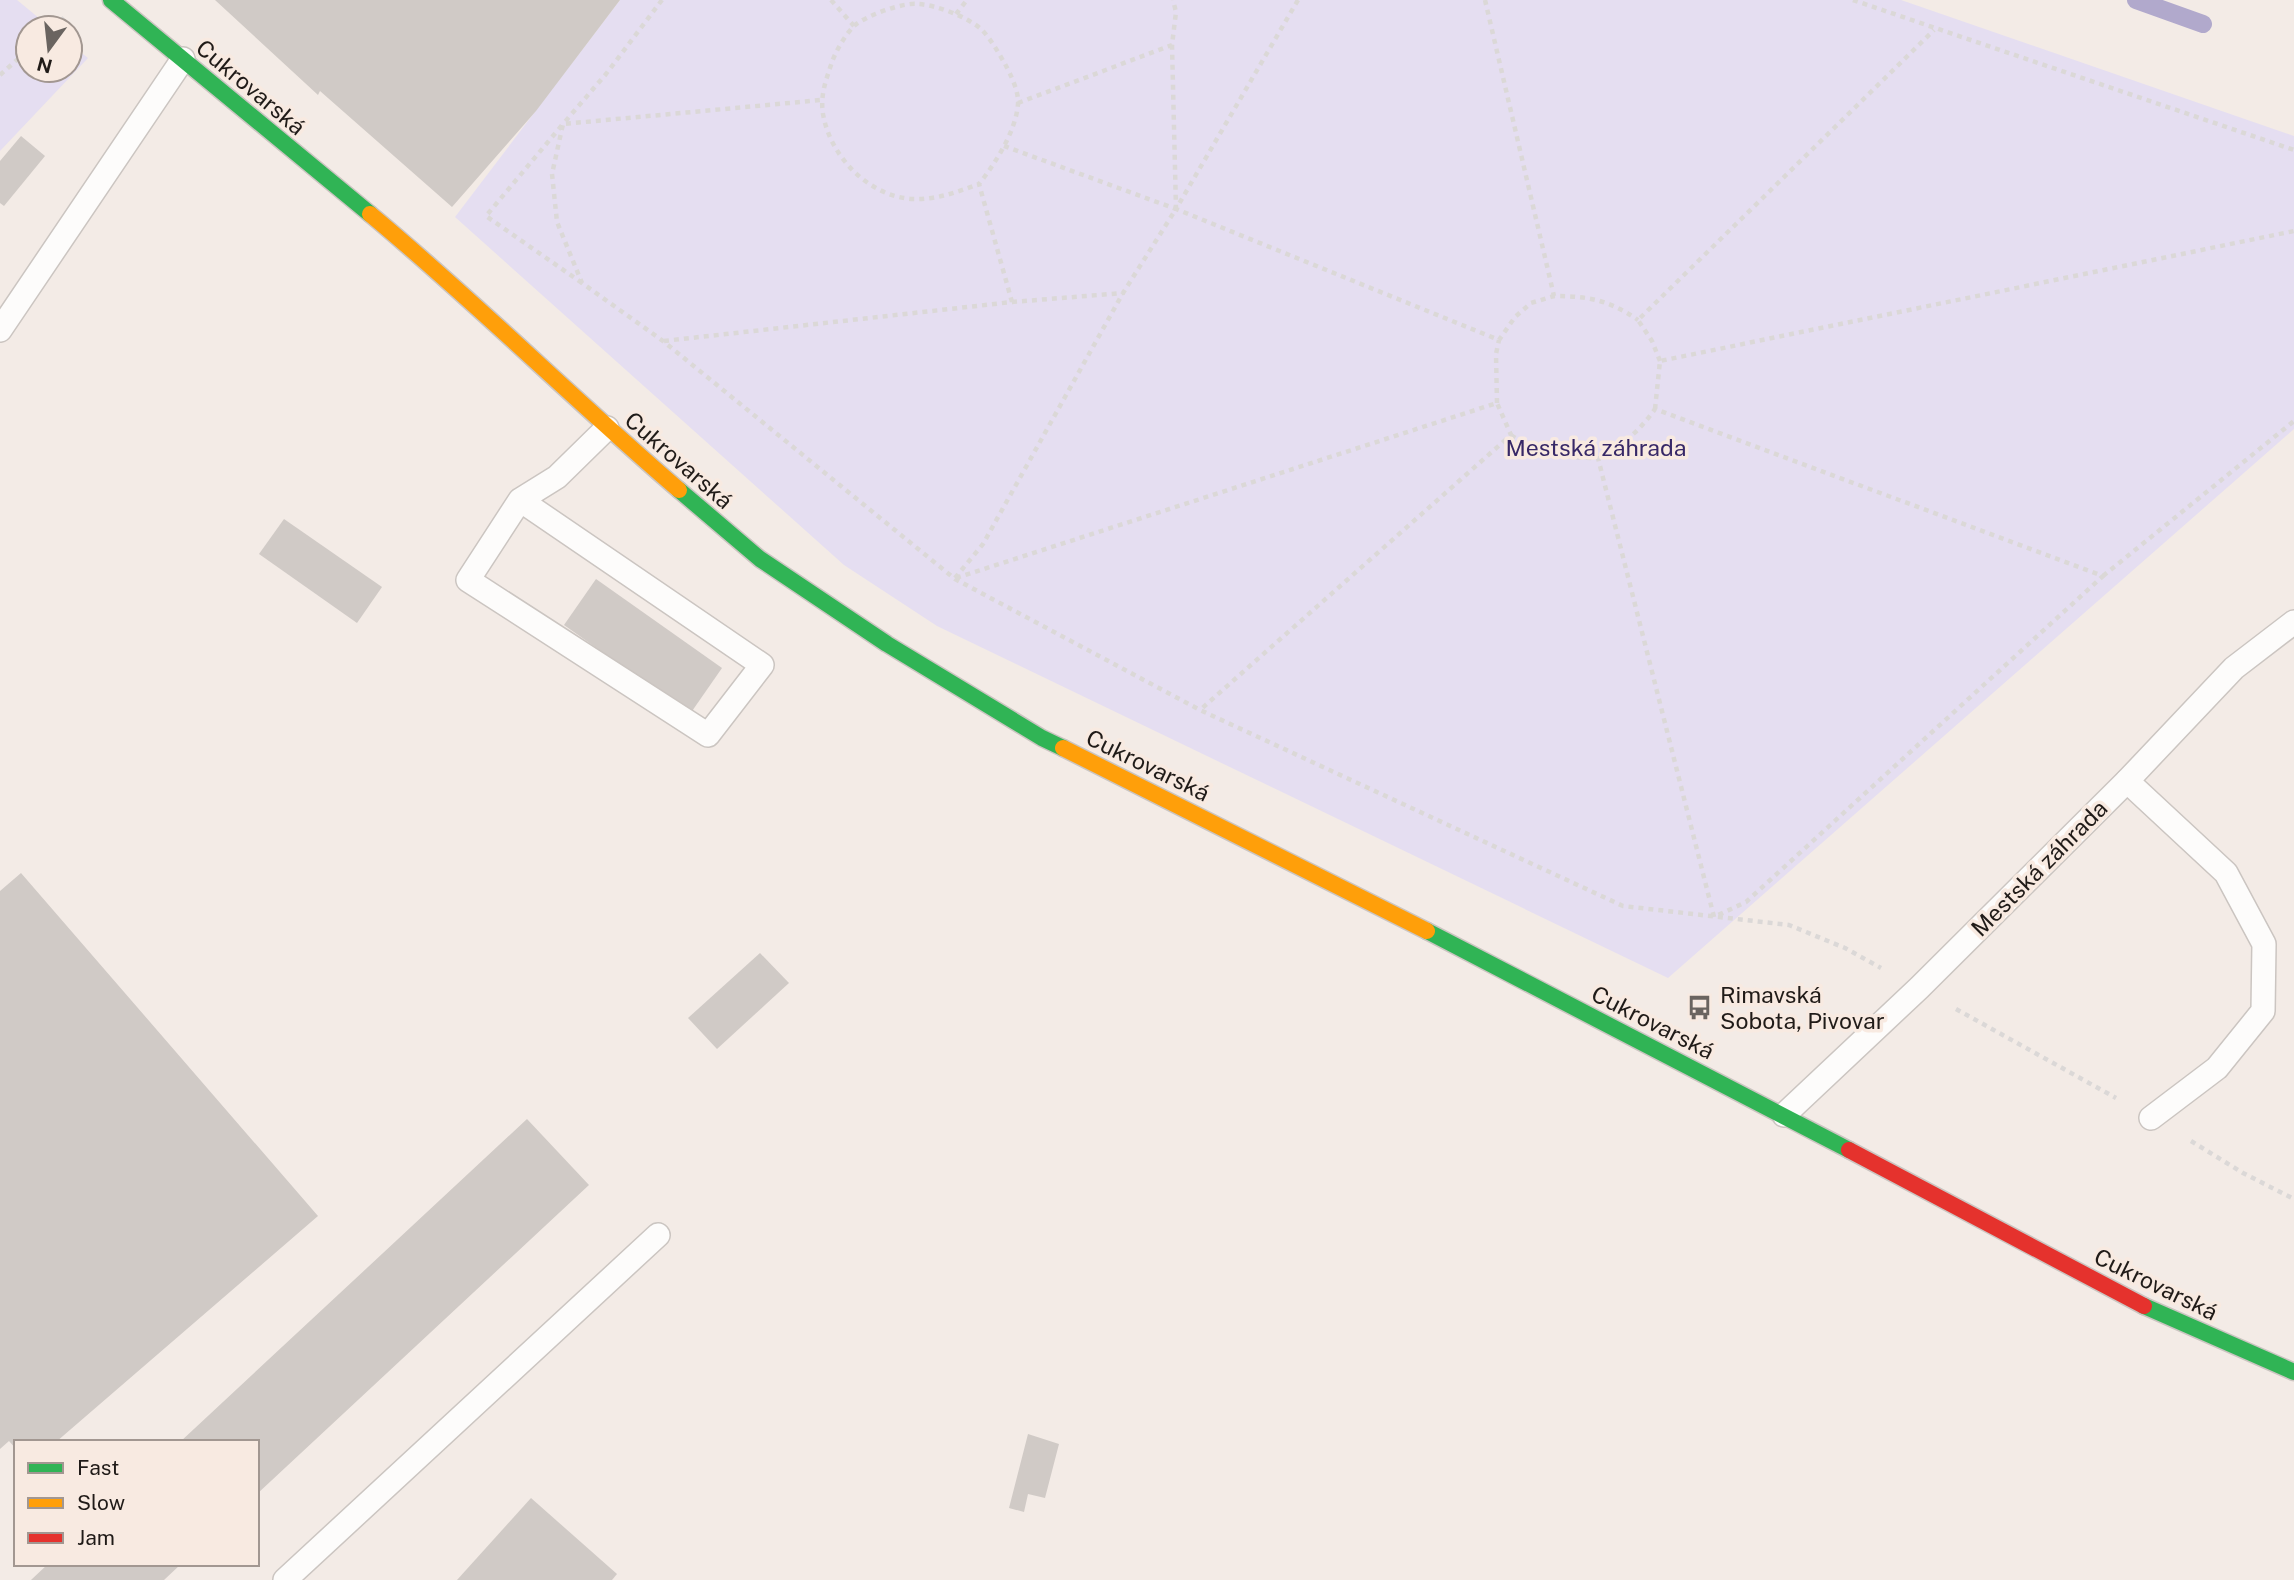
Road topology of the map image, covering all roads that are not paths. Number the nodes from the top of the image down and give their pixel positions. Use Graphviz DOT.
graph roads {
  1 [pos="111,0"];
  2 [pos="183,60"];
  3 [pos="0,330"];
  4 [pos="607,428"];
  5 [pos="520,500"];
  6 [pos="2294,622"];
  7 [pos="2126,781"];
  8 [pos="1784,1115"];
  9 [pos="2151,1118"];
  10 [pos="658,1236"];
  11 [pos="2294,1372"];
  12 [pos="285,1580"];
  1 -- 2 [label="main road, Cukrovarská"];
  2 -- 3 [label="lane"];
  2 -- 4 [label="main road, Cukrovarská"];
  4 -- 5 [label="lane"];
  4 -- 8 [label="main road, Cukrovarská"];
  5 -- 5 [label="lane"];
  6 -- 7 [label="lane, Mestská záhrada"];
  7 -- 8 [label="lane, Mestská záhrada"];
  7 -- 9 [label="lane"];
  8 -- 11 [label="main road, Cukrovarská"];
  10 -- 12 [label="lane"];
}
